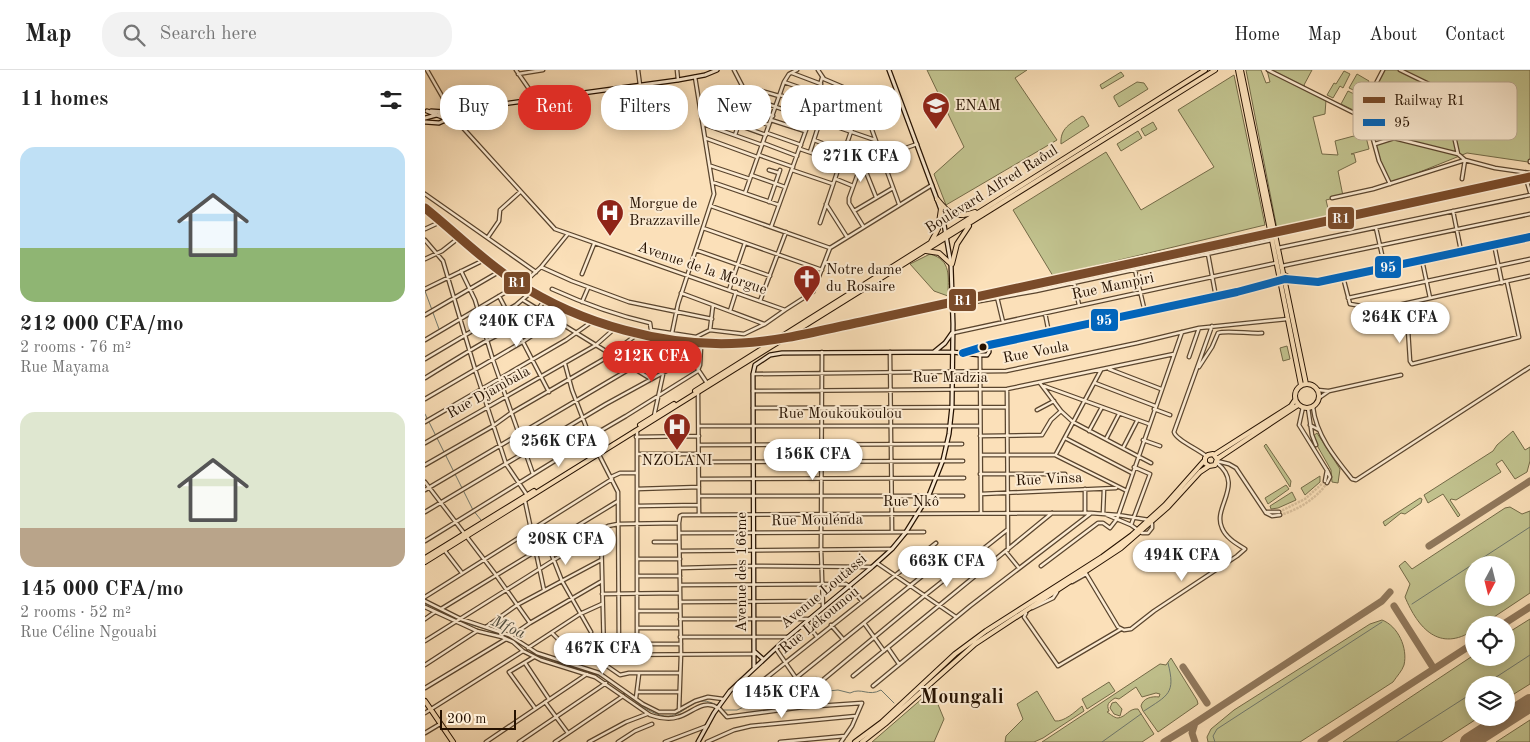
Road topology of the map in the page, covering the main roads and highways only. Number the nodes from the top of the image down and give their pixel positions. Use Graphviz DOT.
graph roads {
  1 [pos="717,70"];
  2 [pos="889,70"];
  3 [pos="1205,70"];
  4 [pos="1215,70"];
  5 [pos="1239,70"];
  6 [pos="508,103"];
  7 [pos="426,111"];
  8 [pos="440,113"];
  9 [pos="436,115"];
  10 [pos="440,115"];
  11 [pos="425,118"];
  12 [pos="425,122"];
  13 [pos="440,122"];
  14 [pos="937,199"];
  15 [pos="984,208"];
  16 [pos="942,211"];
  17 [pos="973,221"];
  18 [pos="948,234"];
  19 [pos="1530,236"];
  20 [pos="930,243"];
  21 [pos="924,252"];
  22 [pos="951,264"];
  23 [pos="1280,264"];
  24 [pos="1283,274"];
  25 [pos="1293,279"];
  26 [pos="1283,280"];
  27 [pos="953,333"];
  28 [pos="770,345"];
  29 [pos="989,345"];
  30 [pos="934,352"];
  31 [pos="953,352"];
  32 [pos="963,353"];
  33 [pos="1304,384"];
  34 [pos="698,390"];
  35 [pos="1295,400"];
  36 [pos="1298,405"];
  37 [pos="597,452"];
  38 [pos="1216,460"];
  39 [pos="1205,462"];
  40 [pos="1209,466"];
  41 [pos="1151,521"];
  42 [pos="1140,531"];
  43 [pos="464,535"];
  44 [pos="425,558"];
  45 [pos="425,562"];
  46 [pos="754,653"];
  47 [pos="763,658"];
  48 [pos="754,667"];
  49 [pos="425,701"];
  50 [pos="699,740"];
  51 [pos="451,742"];
  52 [pos="855,742"];
  53 [pos="863,742"];
  1 -- 6 [label="main road"];
  2 -- 14 [label="main road, Avenue Loutassi"];
  3 -- 15 [label="main road, Boulevard Alfred Raôul"];
  4 -- 17 [label="main road, Boulevard Alfred Raôul"];
  5 -- 23 [label="main road"];
  5 -- 23 [label="main road"];
  7 -- 8 [label="main road"];
  7 -- 9 [label="main road"];
  9 -- 10 [label="main road"];
  9 -- 11 [label="main road"];
  12 -- 13 [label="main road"];
  14 -- 15 [label="main road"];
  14 -- 16 [label="main road, Avenue Loutassi"];
  15 -- 18 [label="main road, Boulevard Alfred Raôul"];
  16 -- 18 [label="main road, Avenue Loutassi"];
  16 -- 20 [label="main road"];
  17 -- 18 [label="main road, Boulevard Alfred Raôul"];
  17 -- 22 [label="main road"];
  18 -- 20 [label="main road, Boulevard Alfred Raôul"];
  18 -- 21 [label="main road"];
  18 -- 22 [label="main road, Avenue Loutassi"];
  19 -- 25 [label="main road"];
  20 -- 28 [label="main road, Boulevard Alfred Raôul"];
  21 -- 22 [label="main road"];
  21 -- 28 [label="main road"];
  22 -- 27 [label="main road, Avenue Loutassi"];
  23 -- 24 [label="main road"];
  23 -- 26 [label="main road"];
  24 -- 25 [label="main road"];
  24 -- 26 [label="main road"];
  25 -- 26 [label="main road"];
  26 -- 29 [label="main road"];
  26 -- 33 [label="main road"];
  26 -- 33 [label="main road"];
  27 -- 30 [label="main road"];
  27 -- 31 [label="main road, Avenue Loutassi"];
  28 -- 34 [label="main road"];
  29 -- 32 [label="main road"];
  29 -- 32 [label="main road"];
  30 -- 31 [label="main road"];
  30 -- 46 [label="main road, Avenue des 16ème"];
  31 -- 32 [label="main road"];
  31 -- 47 [label="main road, Avenue Loutassi"];
  33 -- 35 [label="main road"];
  33 -- 36 [label="main road"];
  34 -- 37 [label="main road"];
  34 -- 37 [label="main road"];
  35 -- 36 [label="main road"];
  35 -- 38 [label="main road"];
  36 -- 38 [label="main road"];
  37 -- 43 [label="main road"];
  38 -- 39 [label="main road"];
  38 -- 40 [label="main road"];
  39 -- 40 [label="main road"];
  39 -- 41 [label="main road"];
  40 -- 41 [label="main road"];
  41 -- 42 [label="main road"];
  42 -- 52 [label="main road"];
  42 -- 53 [label="main road"];
  43 -- 44 [label="main road"];
  43 -- 45 [label="main road"];
  46 -- 47 [label="main road"];
  46 -- 48 [label="main road, Avenue des 16ème"];
  47 -- 48 [label="main road, Avenue Loutassi"];
  48 -- 50 [label="main road, Avenue Loutassi"];
  49 -- 51 [label="main road"];
}
